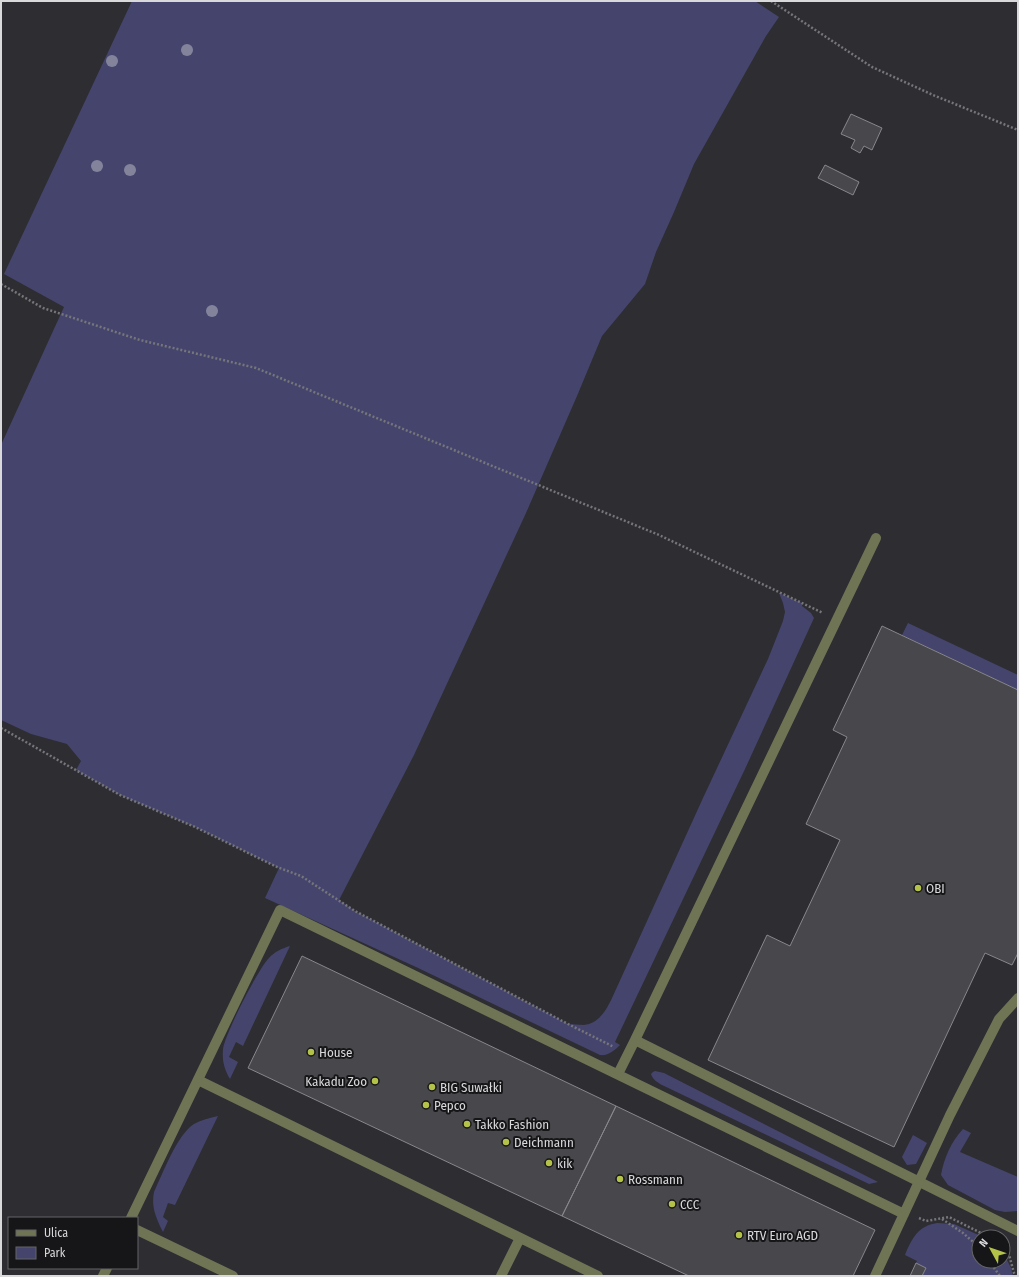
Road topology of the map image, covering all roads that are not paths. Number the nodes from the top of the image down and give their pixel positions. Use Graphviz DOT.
graph roads {
  1 [pos="876,538"];
  2 [pos="1018,998"];
  3 [pos="635,1040"];
  4 [pos="618,1074"];
  5 [pos="198,1080"];
  6 [pos="919,1181"];
  7 [pos="904,1214"];
  8 [pos="131,1217"];
  9 [pos="138,1230"];
  10 [pos="1018,1231"];
  11 [pos="520,1238"];
  12 [pos="232,1276"];
  13 [pos="501,1276"];
  14 [pos="598,1276"];
  15 [pos="875,1276"];
  1 -- 3 [label="lane"];
  2 -- 6 [label="lane"];
  3 -- 4 [label="lane"];
  3 -- 6 [label="lane"];
  4 -- 5 [label="lane"];
  4 -- 7 [label="lane"];
  5 -- 8 [label="lane"];
  5 -- 11 [label="lane"];
  6 -- 7 [label="lane"];
  6 -- 10 [label="lane"];
  7 -- 15 [label="lane"];
  9 -- 12 [label="lane"];
  11 -- 13 [label="lane"];
  11 -- 14 [label="lane"];
}
